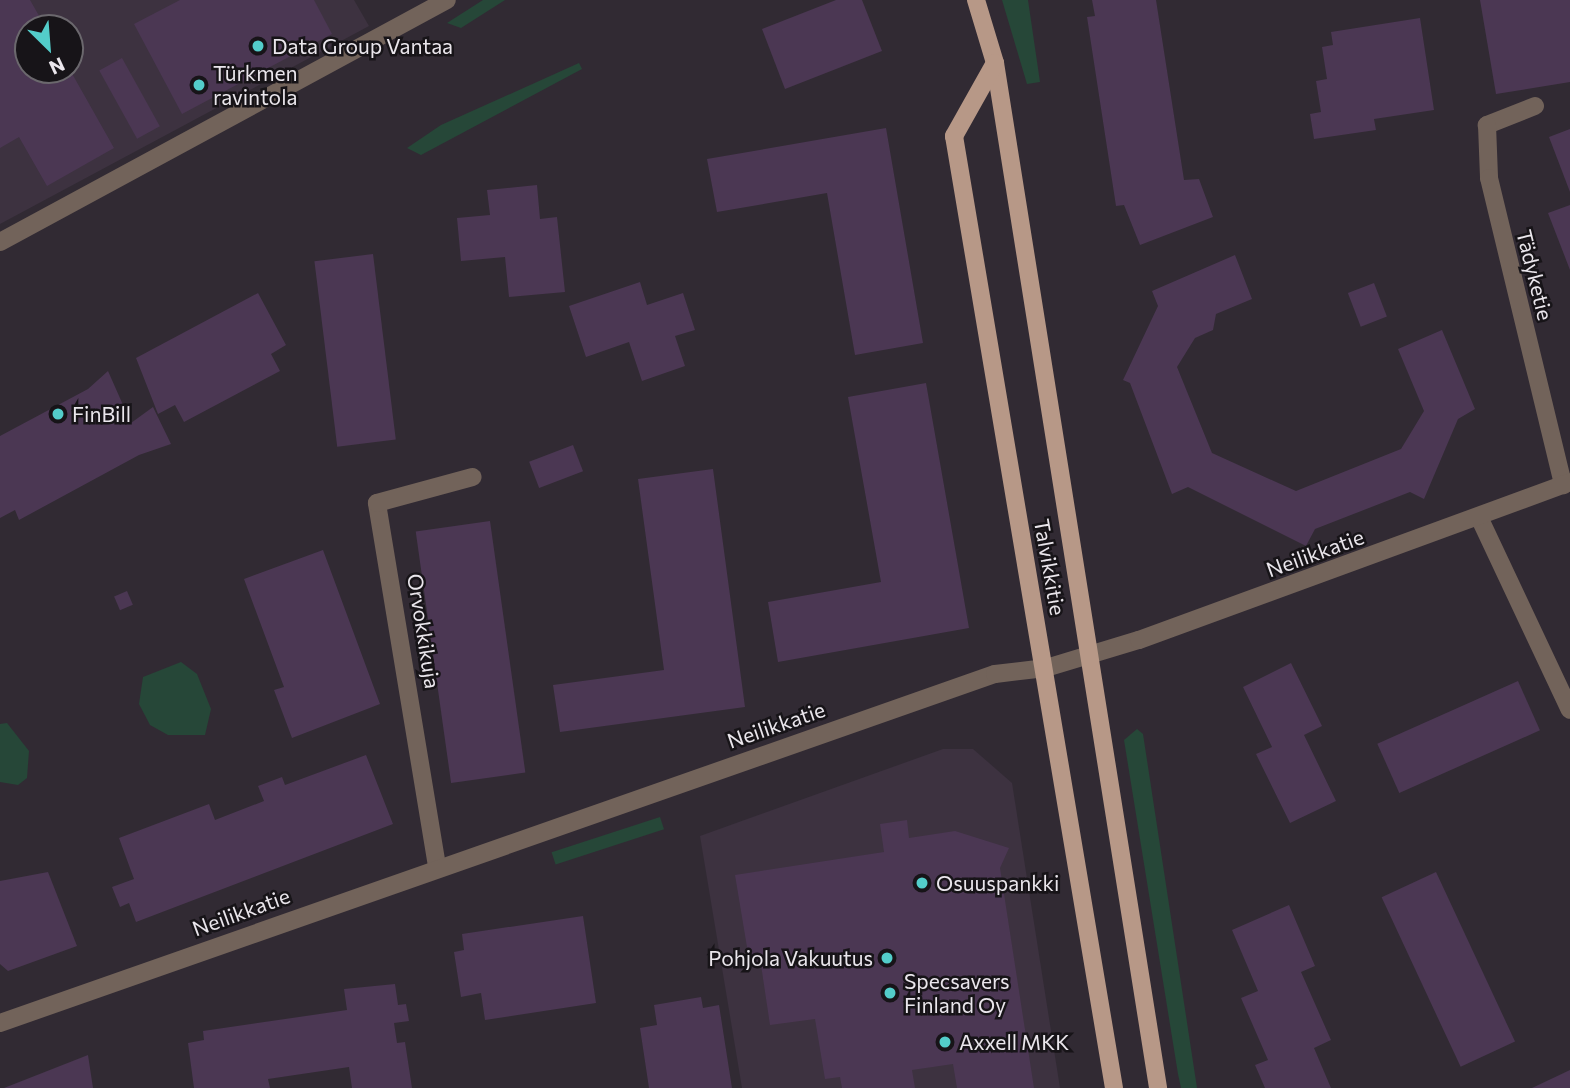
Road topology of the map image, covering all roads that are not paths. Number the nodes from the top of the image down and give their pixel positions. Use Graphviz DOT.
graph roads {
  1 [pos="447,0"];
  2 [pos="976,0"];
  3 [pos="995,63"];
  4 [pos="1535,106"];
  5 [pos="0,242"];
  6 [pos="473,477"];
  7 [pos="1567,483"];
  8 [pos="1479,517"];
  9 [pos="1088,656"];
  10 [pos="1046,668"];
  11 [pos="1570,709"];
  12 [pos="437,866"];
  13 [pos="0,1023"];
  14 [pos="1114,1088"];
  15 [pos="1158,1088"];
  1 -- 5 [label="street"];
  2 -- 3 [label="main road, Talvikkitie"];
  3 -- 9 [label="main road, Talvikkitie"];
  3 -- 10 [label="main road, Talvikkitie"];
  4 -- 7 [label="street, Tädyketie"];
  6 -- 12 [label="street, Orvokkikuja"];
  7 -- 8 [label="street, Neilikkatie"];
  8 -- 9 [label="street, Neilikkatie"];
  8 -- 11 [label="street"];
  9 -- 10 [label="street, Neilikkatie"];
  9 -- 15 [label="main road, Talvikkitie"];
  10 -- 12 [label="street, Neilikkatie"];
  10 -- 14 [label="main road, Talvikkitie"];
  12 -- 13 [label="street, Neilikkatie"];
}
